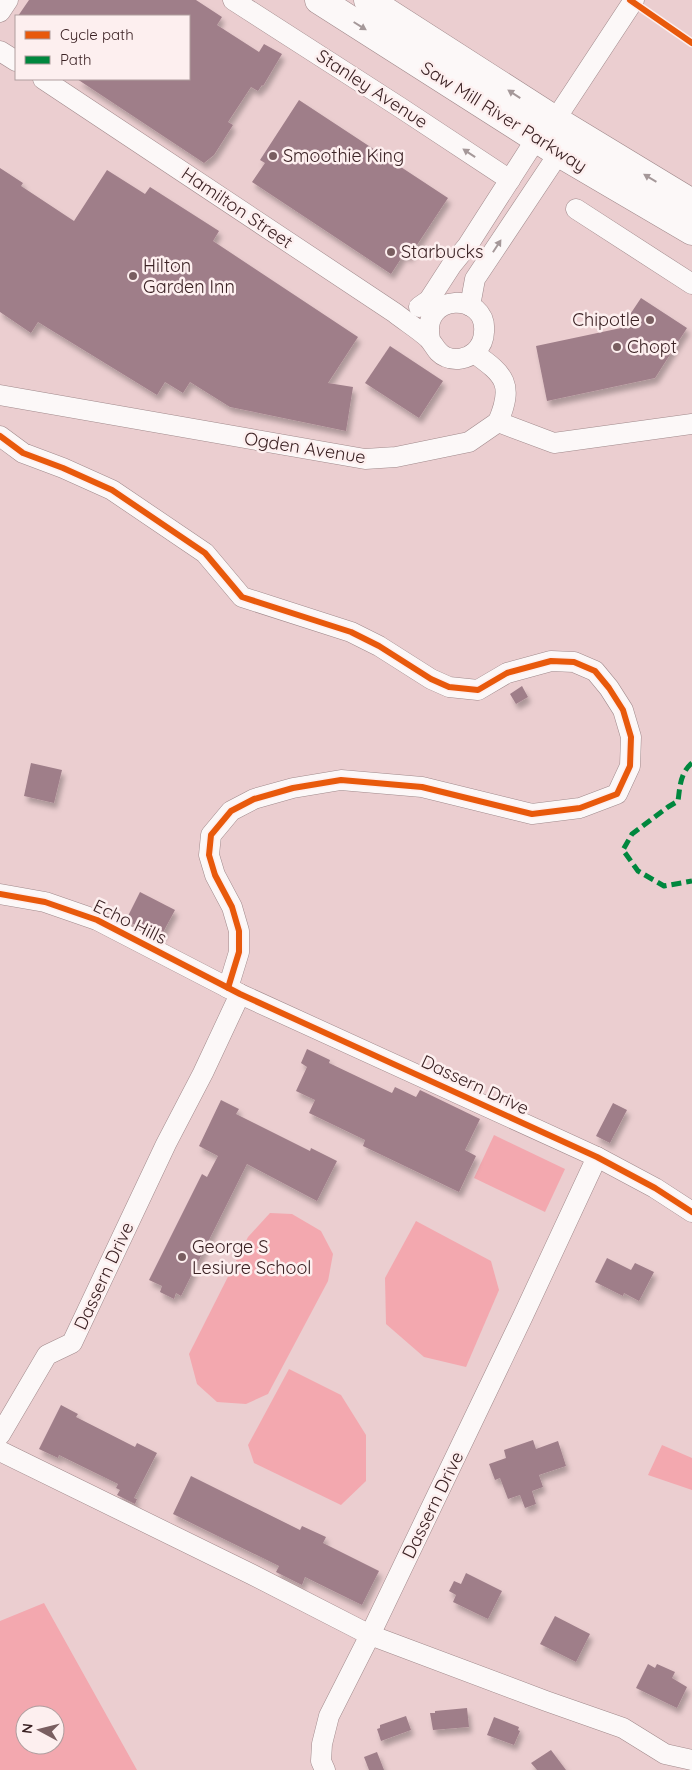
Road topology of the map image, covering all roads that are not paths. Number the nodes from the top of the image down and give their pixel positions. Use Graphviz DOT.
graph roads {
  1 [pos="8,0"];
  2 [pos="233,0"];
  3 [pos="319,0"];
  4 [pos="368,0"];
  5 [pos="634,0"];
  6 [pos="0,12"];
  7 [pos="0,51"];
  8 [pos="15,60"];
  9 [pos="44,80"];
  10 [pos="550,137"];
  11 [pos="510,180"];
  12 [pos="692,203"];
  13 [pos="576,209"];
  14 [pos="692,231"];
  15 [pos="692,284"];
  16 [pos="382,305"];
  17 [pos="470,306"];
  18 [pos="432,308"];
  19 [pos="430,339"];
  20 [pos="474,353"];
  21 [pos="0,395"];
  22 [pos="498,422"];
  23 [pos="692,424"];
  24 [pos="0,436"];
  25 [pos="0,894"];
  26 [pos="234,991"];
  27 [pos="597,1157"];
  28 [pos="692,1212"];
  29 [pos="0,1435"];
  30 [pos="0,1451"];
  31 [pos="370,1635"];
  32 [pos="692,1760"];
  33 [pos="326,1770"];
  1 -- 6 [label="street"];
  11 -- 2 [label="street, Stanley Avenue, one-way"];
  3 -- 10 [label="highway, Saw Mill River Parkway, one-way"];
  10 -- 4 [label="highway, Saw Mill River Parkway, one-way"];
  5 -- 10 [label="street"];
  7 -- 8 [label="street"];
  9 -- 16 [label="street, Hamilton Street"];
  10 -- 11 [label="street"];
  12 -- 10 [label="highway, Saw Mill River Parkway, one-way"];
  10 -- 14 [label="highway, Saw Mill River Parkway"];
  17 -- 10 [label="street, one-way"];
  11 -- 18 [label="street"];
  13 -- 15 [label="street"];
  16 -- 18 [label="street"];
  16 -- 19 [label="street, Hamilton Street"];
  17 -- 18 [label="street"];
  17 -- 20 [label="street"];
  18 -- 19 [label="street"];
  19 -- 20 [label="street"];
  20 -- 22 [label="street"];
  21 -- 22 [label="street, Ogden Avenue"];
  22 -- 23 [label="street"];
  24 -- 26 [label="street"];
  25 -- 26 [label="street, Echo Hills"];
  26 -- 27 [label="street, Dassern Drive"];
  26 -- 29 [label="street, Dassern Drive"];
  27 -- 28 [label="street, Dassern Drive"];
  27 -- 31 [label="street, Dassern Drive"];
  30 -- 31 [label="street"];
  31 -- 32 [label="street"];
  31 -- 33 [label="street, Dassern Drive"];
}
